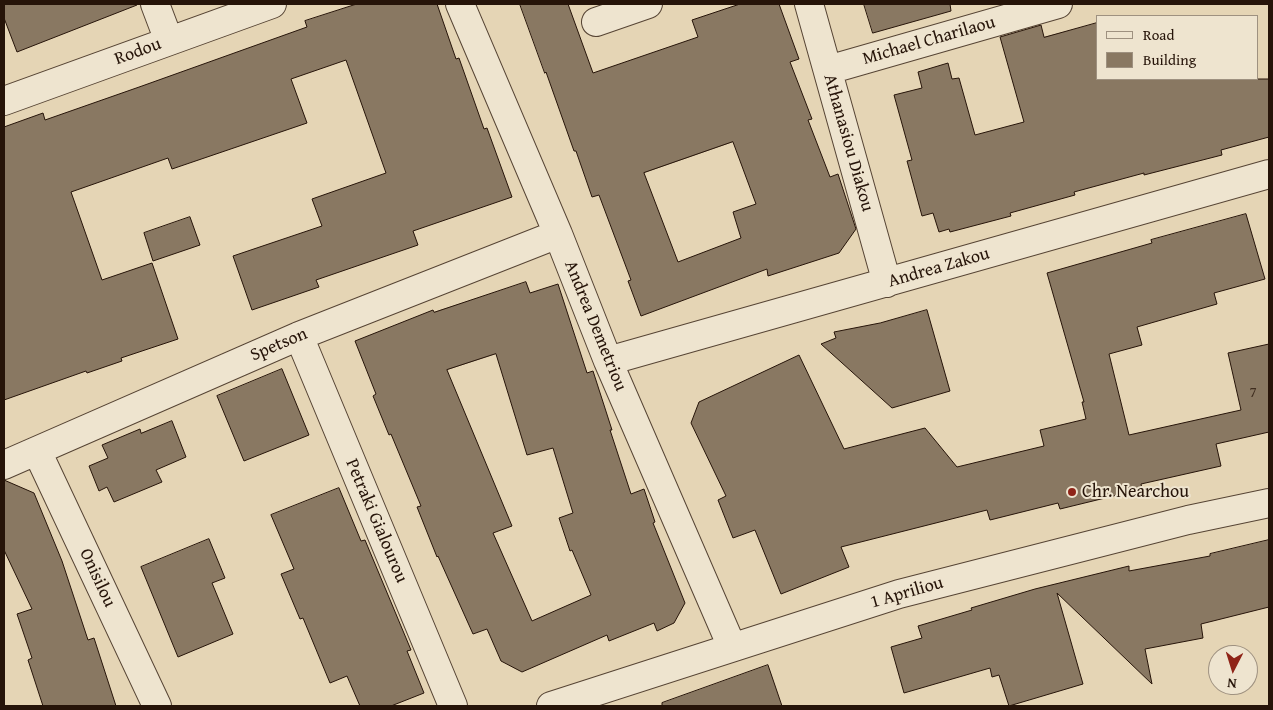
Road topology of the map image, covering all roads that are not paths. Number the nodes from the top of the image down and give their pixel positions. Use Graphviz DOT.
graph roads {
  1 [pos="155,4"];
  2 [pos="272,4"];
  3 [pos="460,4"];
  4 [pos="648,4"];
  5 [pos="809,4"];
  6 [pos="1058,4"];
  7 [pos="596,22"];
  8 [pos="169,41"];
  9 [pos="828,70"];
  10 [pos="4,101"];
  11 [pos="1269,174"];
  12 [pos="558,234"];
  13 [pos="888,283"];
  14 [pos="299,336"];
  15 [pos="608,361"];
  16 [pos="37,451"];
  17 [pos="4,465"];
  18 [pos="1269,503"];
  19 [pos="732,647"];
  20 [pos="157,706"];
  21 [pos="453,706"];
  22 [pos="551,706"];
  1 -- 8 [label="street"];
  2 -- 8 [label="street, Rodou"];
  3 -- 12 [label="street, Andrea Demetriou"];
  4 -- 7 [label="street"];
  5 -- 9 [label="street, Athanasiou Diakou"];
  6 -- 9 [label="street, Michael Charilaou"];
  8 -- 10 [label="street, Rodou"];
  9 -- 13 [label="street, Athanasiou Diakou"];
  11 -- 13 [label="street, Andrea Zakou"];
  12 -- 14 [label="street, Spetson"];
  12 -- 15 [label="street, Andrea Demetriou"];
  13 -- 15 [label="street, Andrea Zakou"];
  14 -- 16 [label="street, Spetson"];
  14 -- 21 [label="street, Petraki Gialourou"];
  15 -- 19 [label="street, Andrea Demetriou"];
  16 -- 17 [label="street, Spetson"];
  16 -- 20 [label="street, Onisilou"];
  18 -- 19 [label="street, 1 Apriliou"];
  19 -- 22 [label="street, 1 Apriliou"];
}
